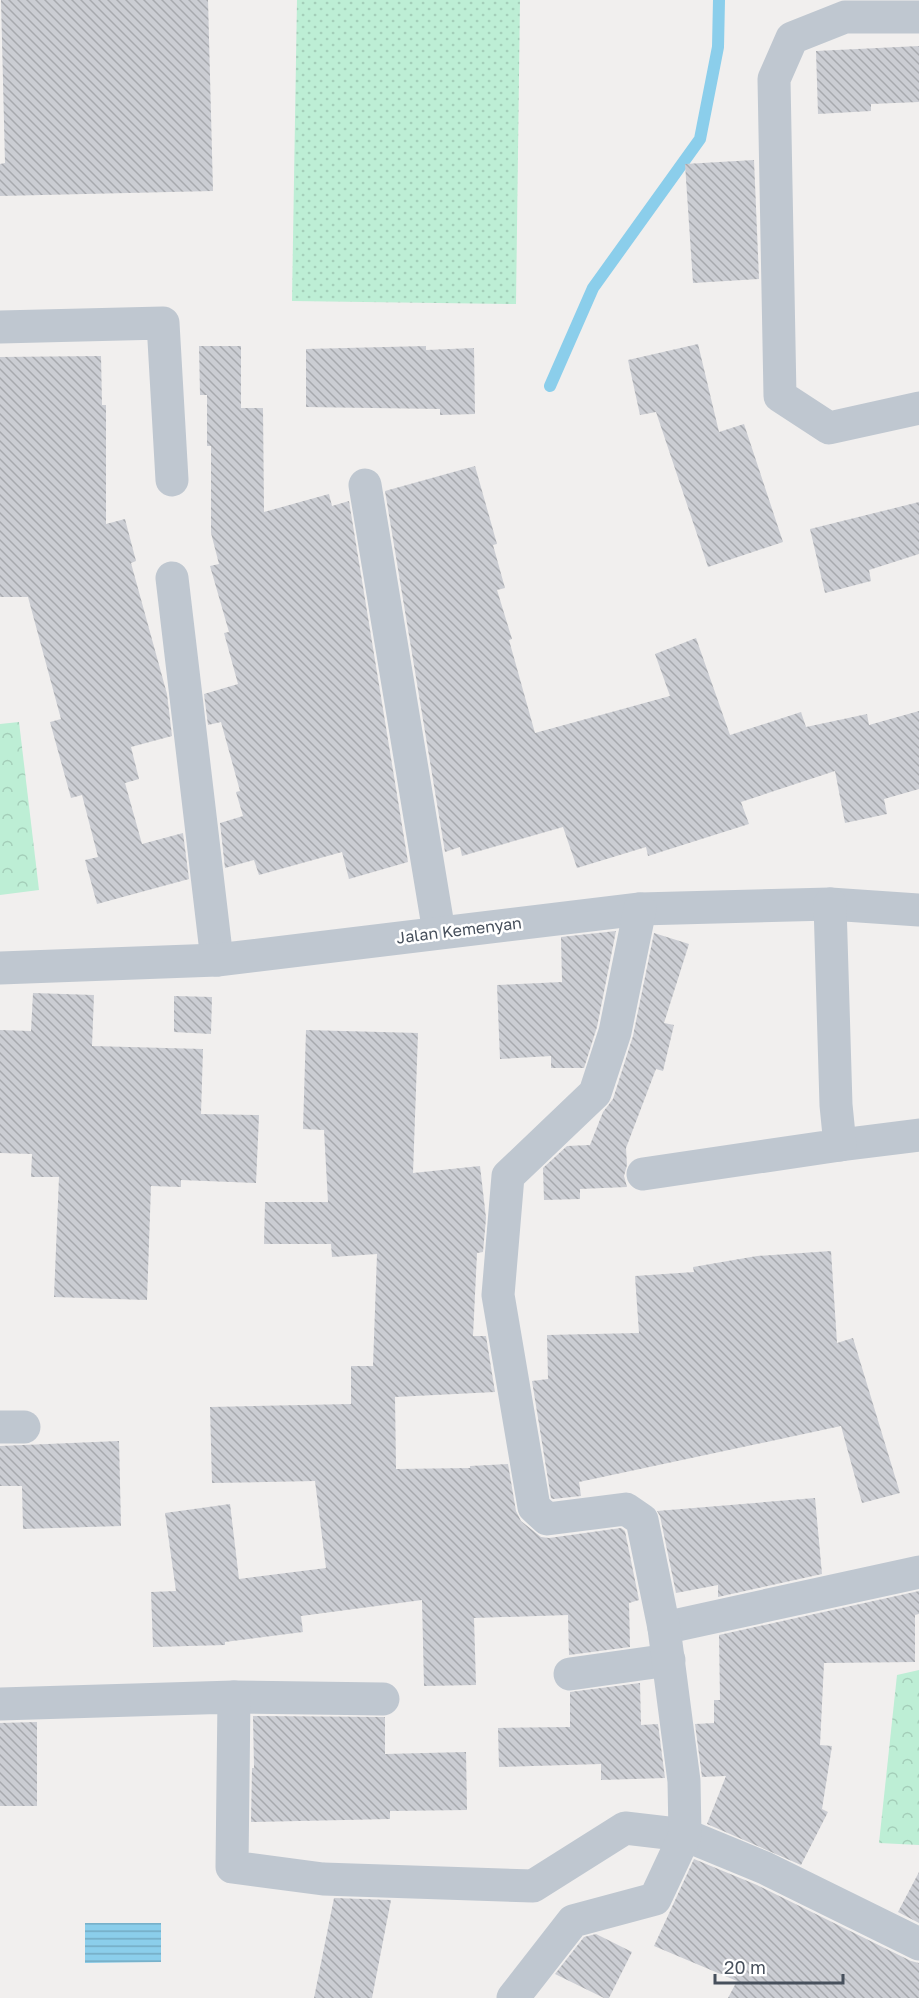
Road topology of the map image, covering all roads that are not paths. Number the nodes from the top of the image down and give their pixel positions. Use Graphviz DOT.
graph roads {
  1 [pos="919,16"];
  2 [pos="0,327"];
  3 [pos="919,408"];
  4 [pos="172,480"];
  5 [pos="364,485"];
  6 [pos="172,578"];
  7 [pos="830,904"];
  8 [pos="640,909"];
  9 [pos="919,910"];
  10 [pos="439,932"];
  11 [pos="217,960"];
  12 [pos="0,968"];
  13 [pos="919,1135"];
  14 [pos="840,1145"];
  15 [pos="643,1174"];
  16 [pos="919,1572"];
  17 [pos="664,1628"];
  18 [pos="669,1660"];
  19 [pos="570,1674"];
  20 [pos="234,1697"];
  21 [pos="383,1699"];
  22 [pos="0,1704"];
  23 [pos="685,1835"];
  24 [pos="919,1944"];
  25 [pos="513,1998"];
  1 -- 3 [label="street"];
  2 -- 4 [label="street"];
  5 -- 10 [label="street"];
  6 -- 11 [label="street"];
  7 -- 8 [label="street, Jalan Kemenyan"];
  7 -- 9 [label="street, Jalan Kemenyan"];
  7 -- 14 [label="street"];
  8 -- 10 [label="street, Jalan Kemenyan"];
  8 -- 17 [label="street"];
  10 -- 11 [label="street, Jalan Kemenyan"];
  11 -- 12 [label="street, Jalan Kemenyan"];
  13 -- 14 [label="street"];
  14 -- 15 [label="street"];
  16 -- 17 [label="street"];
  17 -- 18 [label="street"];
  18 -- 19 [label="street"];
  18 -- 23 [label="street"];
  20 -- 21 [label="street"];
  20 -- 22 [label="street"];
  20 -- 23 [label="street"];
  23 -- 24 [label="street"];
  23 -- 25 [label="street"];
}
